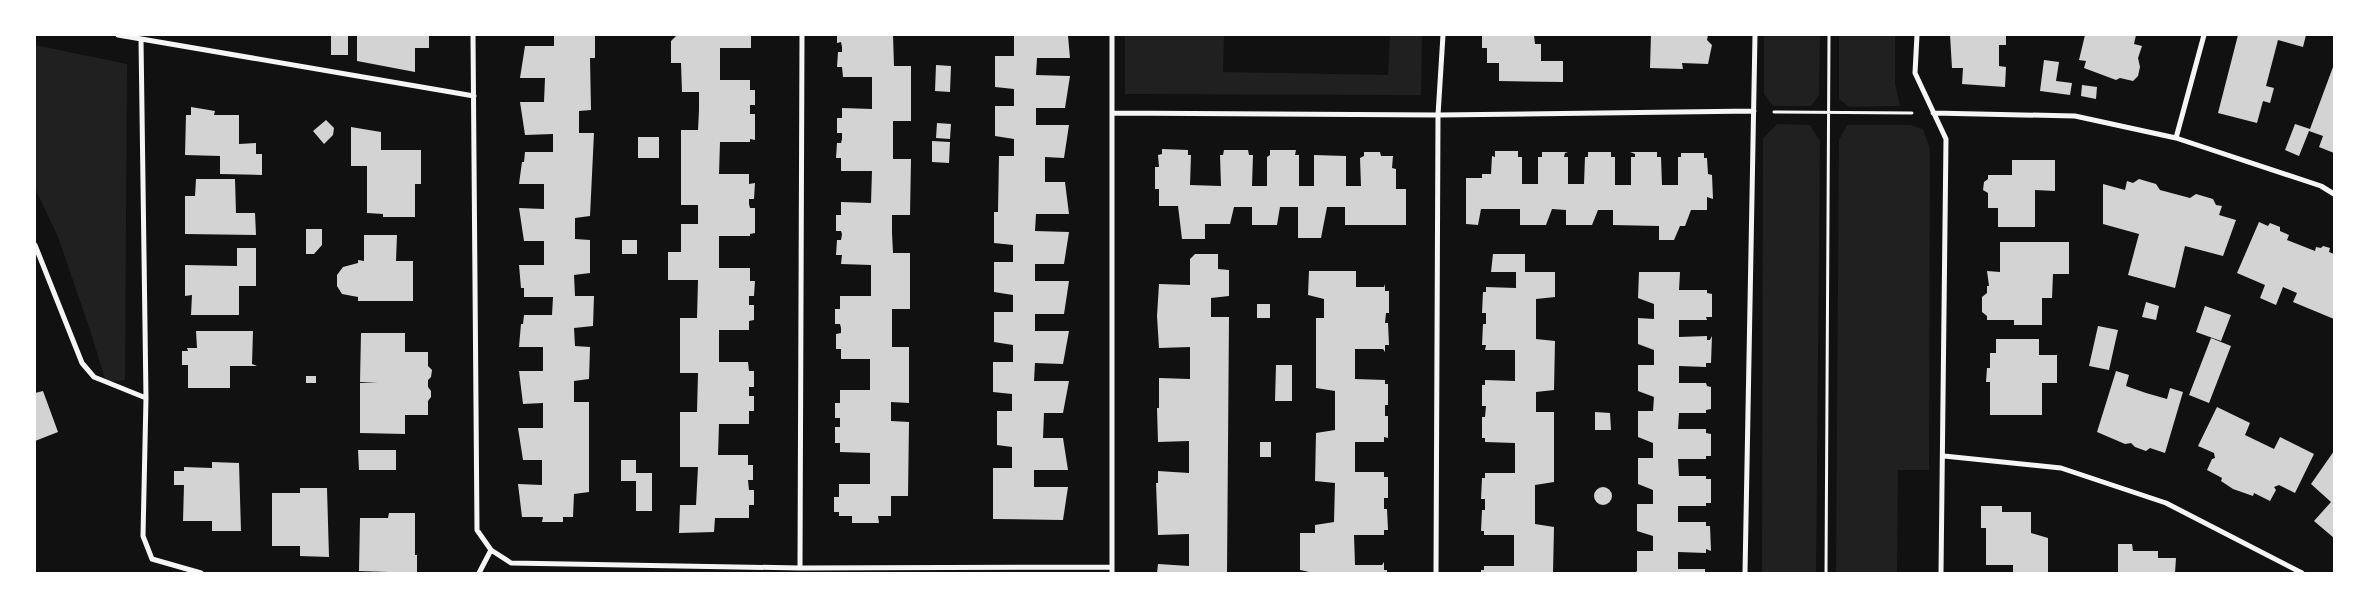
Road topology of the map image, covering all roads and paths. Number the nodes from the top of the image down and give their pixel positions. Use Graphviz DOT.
graph roads {
  1 [pos="118,35"];
  2 [pos="473,35"];
  3 [pos="802,35"];
  4 [pos="1112,35"];
  5 [pos="1443,35"];
  6 [pos="1755,35"];
  7 [pos="1829,35"];
  8 [pos="1917,35"];
  9 [pos="2204,35"];
  10 [pos="141,39"];
  11 [pos="474,96"];
  12 [pos="1754,111"];
  13 [pos="1112,113"];
  14 [pos="1933,113"];
  15 [pos="1828,114"];
  16 [pos="1438,115"];
  17 [pos="2176,138"];
  18 [pos="2334,194"];
  19 [pos="35,245"];
  20 [pos="146,398"];
  21 [pos="1944,456"];
  22 [pos="491,550"];
  23 [pos="800,568"];
  24 [pos="1112,570"];
  25 [pos="202,573"];
  26 [pos="479,573"];
  27 [pos="1436,573"];
  28 [pos="1745,573"];
  29 [pos="1826,573"];
  30 [pos="1942,573"];
  31 [pos="2302,573"];
  1 -- 10 [label="street"];
  2 -- 11 [label="street"];
  3 -- 23 [label="street"];
  4 -- 13 [label="street"];
  5 -- 16 [label="street"];
  6 -- 12 [label="street"];
  7 -- 15 [label="path"];
  8 -- 14 [label="street"];
  9 -- 17 [label="street"];
  10 -- 11 [label="street"];
  10 -- 20 [label="street"];
  11 -- 22 [label="street"];
  12 -- 15 [label="path"];
  12 -- 16 [label="street"];
  12 -- 28 [label="street"];
  13 -- 16 [label="street"];
  13 -- 24 [label="street"];
  14 -- 15 [label="path"];
  14 -- 17 [label="street"];
  14 -- 21 [label="street"];
  15 -- 29 [label="path"];
  16 -- 27 [label="street"];
  17 -- 18 [label="street"];
  19 -- 20 [label="street"];
  20 -- 25 [label="street"];
  21 -- 30 [label="street"];
  21 -- 31 [label="street"];
  22 -- 23 [label="street"];
  22 -- 26 [label="street"];
  23 -- 24 [label="street"];
}
